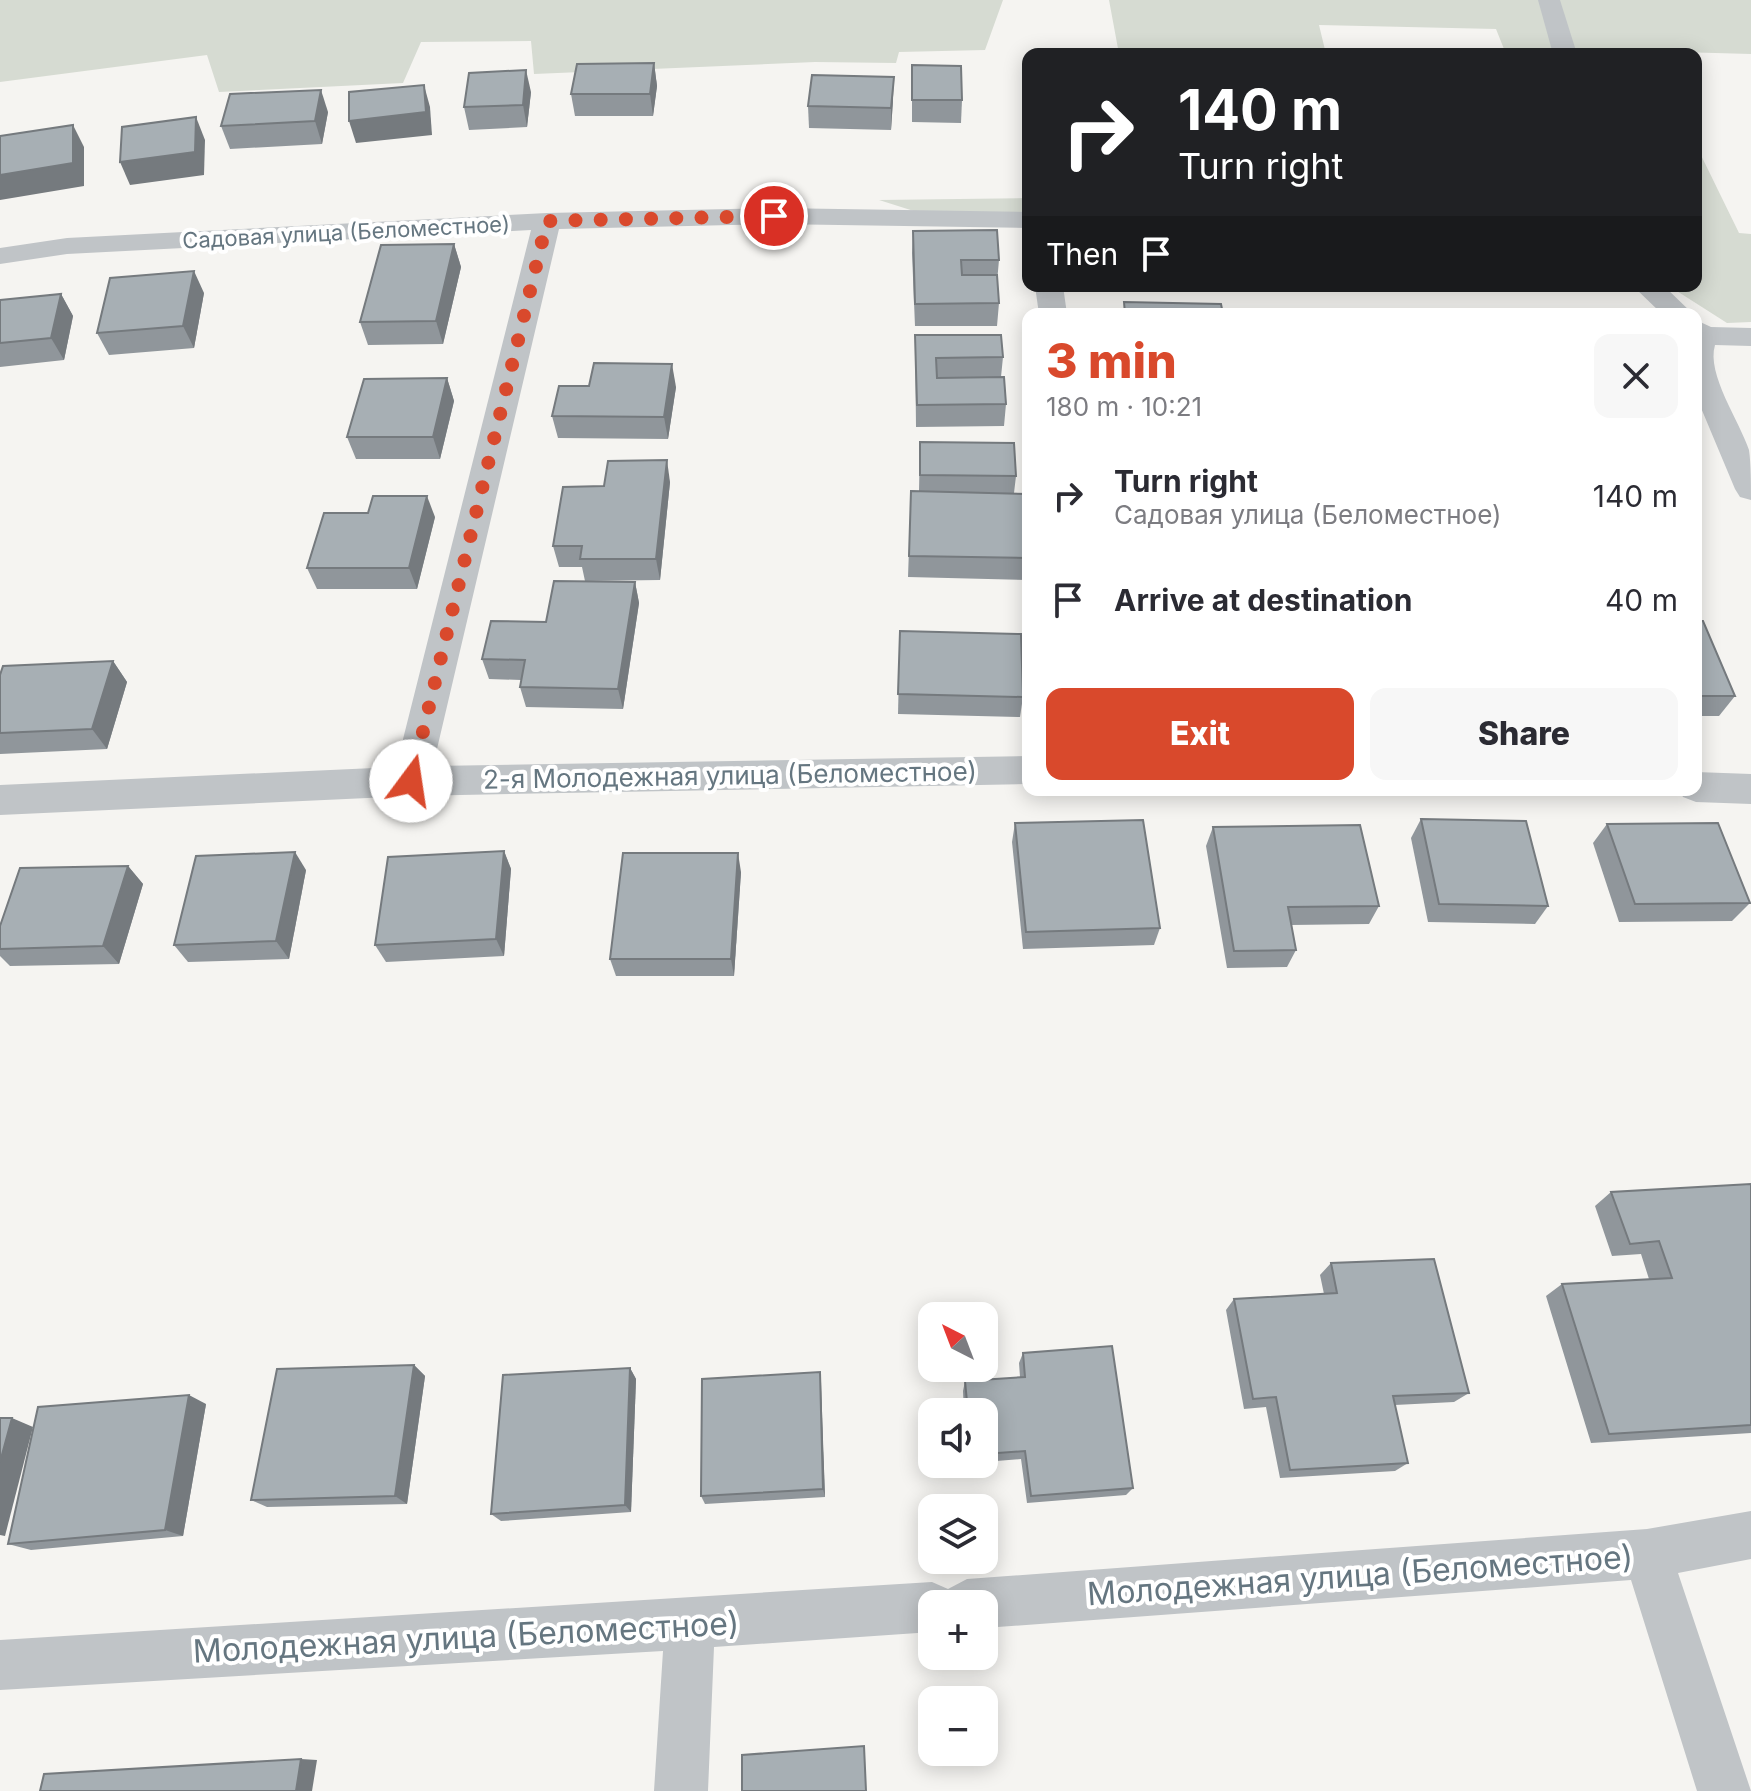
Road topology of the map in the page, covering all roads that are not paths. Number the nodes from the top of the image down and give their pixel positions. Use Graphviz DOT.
graph roads {
  1 [pos="1549,0"];
  2 [pos="1563,48"];
  3 [pos="1022,220"];
  4 [pos="547,221"];
  5 [pos="0,256"];
  6 [pos="1654,292"];
  7 [pos="1672,308"];
  8 [pos="1702,332"];
  9 [pos="1751,337"];
  10 [pos="1702,371"];
  11 [pos="1751,489"];
  12 [pos="1022,770"];
  13 [pos="411,781"];
  14 [pos="1702,787"];
  15 [pos="1751,789"];
  16 [pos="0,800"];
  17 [pos="1751,1535"];
  18 [pos="1647,1554"];
  19 [pos="998,1602"];
  20 [pos="918,1608"];
  21 [pos="690,1624"];
  22 [pos="0,1665"];
  23 [pos="681,1791"];
  24 [pos="1724,1791"];
  1 -- 2 [label="street"];
  3 -- 4 [label="street, Садовая улица (Беломестное)"];
  4 -- 5 [label="street, Садовая улица (Беломестное)"];
  4 -- 13 [label="street"];
  6 -- 7 [label="street"];
  8 -- 9 [label="street"];
  10 -- 11 [label="street"];
  12 -- 13 [label="street, 2-я Молодежная улица (Беломестное)"];
  13 -- 16 [label="street, 2-я Молодежная улица (Беломестное)"];
  14 -- 15 [label="street"];
  17 -- 18 [label="street, Молодежная улица (Беломестное)"];
  18 -- 19 [label="street, Молодежная улица (Беломестное)"];
  18 -- 24 [label="street"];
  20 -- 21 [label="street, Молодежная улица (Беломестное)"];
  21 -- 22 [label="street, Молодежная улица (Беломестное)"];
  21 -- 23 [label="street"];
}
